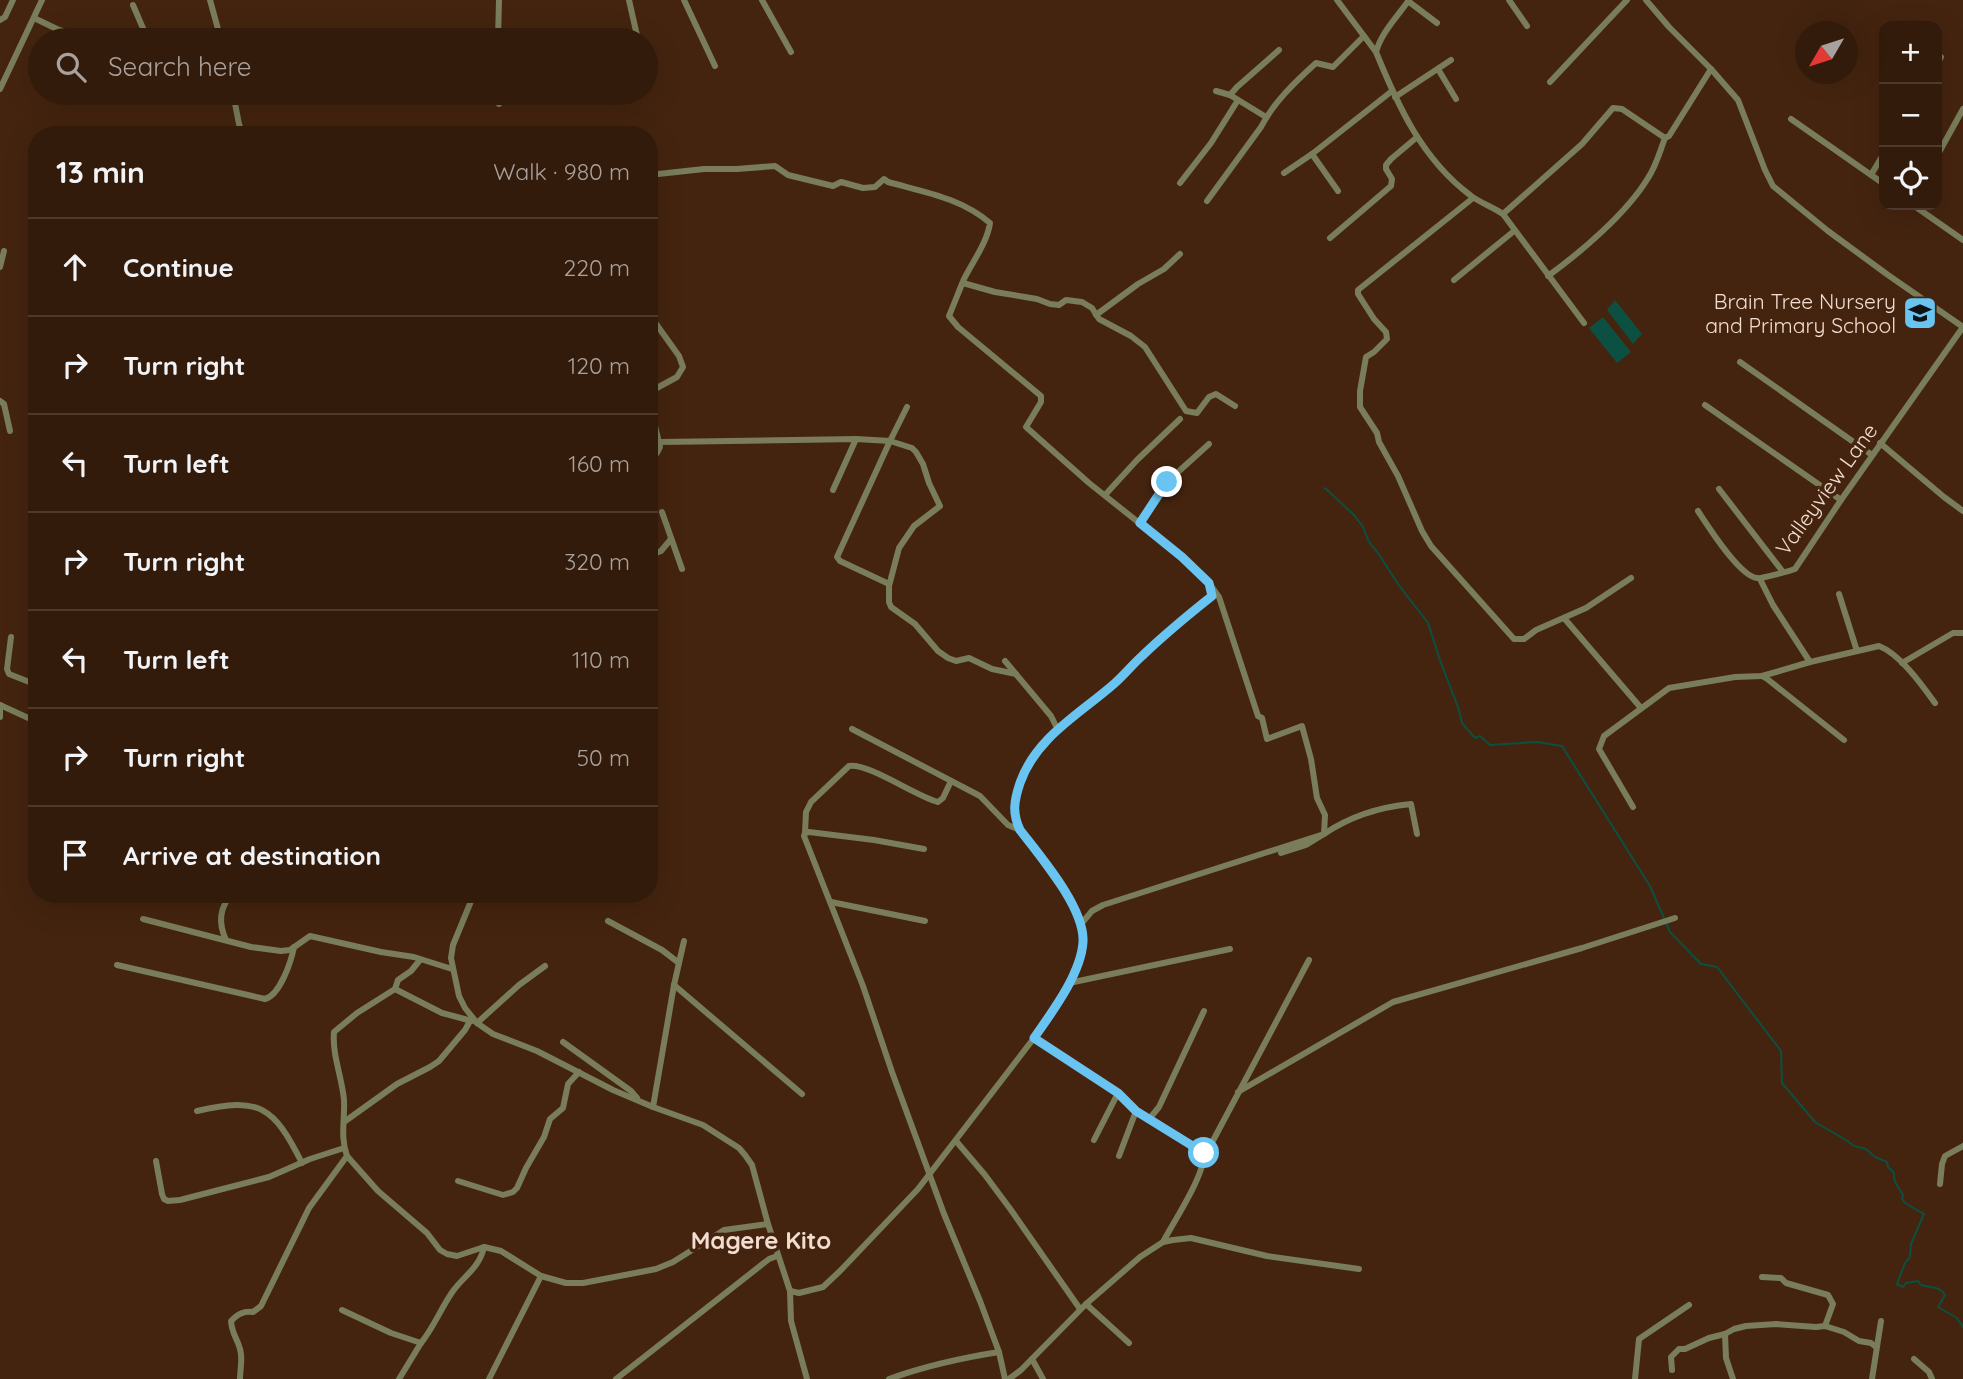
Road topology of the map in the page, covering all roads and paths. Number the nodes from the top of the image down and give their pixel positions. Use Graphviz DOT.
graph roads {
  1 [pos="13,0"];
  2 [pos="42,0"];
  3 [pos="211,0"];
  4 [pos="499,0"];
  5 [pos="629,0"];
  6 [pos="684,0"];
  7 [pos="762,0"];
  8 [pos="1337,0"];
  9 [pos="1509,0"];
  10 [pos="1627,0"];
  11 [pos="1646,0"];
  12 [pos="1408,1"];
  13 [pos="133,5"];
  14 [pos="34,18"];
  15 [pos="0,20"];
  16 [pos="1437,23"];
  17 [pos="1527,26"];
  18 [pos="29,28"];
  19 [pos="55,28"];
  20 [pos="143,28"];
  21 [pos="218,28"];
  22 [pos="498,28"];
  23 [pos="635,28"];
  24 [pos="28,31"];
  25 [pos="1364,36"];
  26 [pos="1279,50"];
  27 [pos="791,52"];
  28 [pos="1376,52"];
  29 [pos="1451,60"];
  30 [pos="715,66"];
  31 [pos="1438,69"];
  32 [pos="1711,69"];
  33 [pos="1550,82"];
  34 [pos="0,89"];
  35 [pos="1216,90"];
  36 [pos="1394,94"];
  37 [pos="1230,95"];
  38 [pos="1455,99"];
  39 [pos="1238,100"];
  40 [pos="236,105"];
  41 [pos="1963,109"];
  42 [pos="1266,117"];
  43 [pos="1791,119"];
  44 [pos="241,126"];
  45 [pos="1416,138"];
  46 [pos="1665,138"];
  47 [pos="1942,147"];
  48 [pos="1312,153"];
  49 [pos="1879,161"];
  50 [pos="1284,173"];
  51 [pos="658,174"];
  52 [pos="1871,175"];
  53 [pos="1879,181"];
  54 [pos="1180,183"];
  55 [pos="1338,191"];
  56 [pos="1473,198"];
  57 [pos="1207,201"];
  58 [pos="1920,210"];
  59 [pos="1503,214"];
  60 [pos="1514,231"];
  61 [pos="1330,238"];
  62 [pos="1963,240"];
  63 [pos="4,251"];
  64 [pos="1180,254"];
  65 [pos="0,267"];
  66 [pos="1548,276"];
  67 [pos="1454,280"];
  68 [pos="963,283"];
  69 [pos="1096,315"];
  70 [pos="1584,323"];
  71 [pos="658,327"];
  72 [pos="1963,327"];
  73 [pos="1740,362"];
  74 [pos="658,386"];
  75 [pos="0,401"];
  76 [pos="1705,405"];
  77 [pos="1235,406"];
  78 [pos="907,407"];
  79 [pos="1180,418"];
  80 [pos="10,431"];
  81 [pos="658,437"];
  82 [pos="856,439"];
  83 [pos="891,441"];
  84 [pos="660,442"];
  85 [pos="1881,443"];
  86 [pos="1209,444"];
  87 [pos="658,451"];
  88 [pos="1872,455"];
  89 [pos="833,489"];
  90 [pos="1719,489"];
  91 [pos="1105,495"];
  92 [pos="1840,500"];
  93 [pos="1698,511"];
  94 [pos="1963,511"];
  95 [pos="662,512"];
  96 [pos="1140,523"];
  97 [pos="671,539"];
  98 [pos="658,553"];
  99 [pos="682,569"];
  100 [pos="1783,572"];
  101 [pos="1631,578"];
  102 [pos="1760,579"];
  103 [pos="890,584"];
  104 [pos="1839,594"];
  105 [pos="1215,597"];
  106 [pos="1564,618"];
  107 [pos="1963,632"];
  108 [pos="10,637"];
  109 [pos="1857,651"];
  110 [pos="1005,661"];
  111 [pos="1810,662"];
  112 [pos="1902,663"];
  113 [pos="1016,674"];
  114 [pos="1762,676"];
  115 [pos="28,681"];
  116 [pos="1935,703"];
  117 [pos="0,705"];
  118 [pos="1641,708"];
  119 [pos="0,717"];
  120 [pos="28,718"];
  121 [pos="852,729"];
  122 [pos="1058,730"];
  123 [pos="1844,740"];
  124 [pos="951,781"];
  125 [pos="1633,807"];
  126 [pos="1020,830"];
  127 [pos="805,833"];
  128 [pos="1324,834"];
  129 [pos="1417,834"];
  130 [pos="924,849"];
  131 [pos="1281,853"];
  132 [pos="831,902"];
  133 [pos="226,903"];
  134 [pos="470,903"];
  135 [pos="1675,918"];
  136 [pos="143,919"];
  137 [pos="219,920"];
  138 [pos="608,921"];
  139 [pos="925,921"];
  140 [pos="1081,924"];
  141 [pos="211,936"];
  142 [pos="226,940"];
  143 [pos="684,941"];
  144 [pos="294,947"];
  145 [pos="1230,949"];
  146 [pos="420,960"];
  147 [pos="1309,960"];
  148 [pos="679,963"];
  149 [pos="117,965"];
  150 [pos="545,966"];
  151 [pos="452,970"];
  152 [pos="1069,982"];
  153 [pos="674,985"];
  154 [pos="395,989"];
  155 [pos="1204,1011"];
  156 [pos="473,1022"];
  157 [pos="1034,1038"];
  158 [pos="563,1042"];
  159 [pos="579,1072"];
  160 [pos="1238,1092"];
  161 [pos="1118,1093"];
  162 [pos="802,1094"];
  163 [pos="641,1102"];
  164 [pos="653,1107"];
  165 [pos="197,1111"];
  166 [pos="1136,1111"];
  167 [pos="1150,1118"];
  168 [pos="344,1122"];
  169 [pos="1094,1140"];
  170 [pos="956,1141"];
  171 [pos="1963,1146"];
  172 [pos="346,1152"];
  173 [pos="1204,1153"];
  174 [pos="1119,1156"];
  175 [pos="156,1161"];
  176 [pos="302,1163"];
  177 [pos="930,1172"];
  178 [pos="458,1181"];
  179 [pos="1940,1184"];
  180 [pos="768,1223"];
  181 [pos="1163,1242"];
  182 [pos="484,1247"];
  183 [pos="778,1256"];
  184 [pos="1359,1269"];
  185 [pos="541,1276"];
  186 [pos="1762,1277"];
  187 [pos="790,1291"];
  188 [pos="1086,1304"];
  189 [pos="1689,1305"];
  190 [pos="1080,1309"];
  191 [pos="342,1310"];
  192 [pos="1881,1321"];
  193 [pos="1825,1326"];
  194 [pos="1725,1335"];
  195 [pos="421,1343"];
  196 [pos="1129,1343"];
  197 [pos="1876,1347"];
  198 [pos="999,1352"];
  199 [pos="1032,1359"];
  200 [pos="1914,1359"];
  201 [pos="1672,1370"];
  202 [pos="240,1379"];
  203 [pos="399,1379"];
  204 [pos="489,1379"];
  205 [pos="616,1379"];
  206 [pos="807,1379"];
  207 [pos="889,1379"];
  208 [pos="1007,1379"];
  209 [pos="1043,1379"];
  210 [pos="1635,1379"];
  211 [pos="1733,1379"];
  212 [pos="1872,1379"];
  213 [pos="1932,1379"];
  1 -- 15 [label="street"];
  2 -- 14 [label="street"];
  3 -- 21 [label="street"];
  4 -- 22 [label="street"];
  5 -- 23 [label="street"];
  6 -- 30 [label="street"];
  7 -- 27 [label="street"];
  8 -- 25 [label="street"];
  9 -- 17 [label="street"];
  10 -- 33 [label="street"];
  11 -- 32 [label="street"];
  12 -- 16 [label="street"];
  12 -- 28 [label="street"];
  13 -- 20 [label="street"];
  14 -- 18 [label="street"];
  14 -- 19 [label="street"];
  24 -- 34 [label="street"];
  25 -- 28 [label="street"];
  25 -- 42 [label="street"];
  26 -- 37 [label="street"];
  28 -- 36 [label="street"];
  29 -- 31 [label="street"];
  31 -- 36 [label="street"];
  31 -- 38 [label="street"];
  32 -- 46 [label="street"];
  32 -- 72 [label="street"];
  35 -- 37 [label="street"];
  36 -- 45 [label="street"];
  36 -- 48 [label="street"];
  37 -- 39 [label="street"];
  39 -- 42 [label="street"];
  39 -- 54 [label="street"];
  40 -- 44 [label="street"];
  41 -- 47 [label="street"];
  42 -- 57 [label="street"];
  43 -- 52 [label="street"];
  45 -- 56 [label="street"];
  45 -- 61 [label="street"];
  46 -- 59 [label="street"];
  46 -- 66 [label="street"];
  48 -- 50 [label="street"];
  48 -- 55 [label="street"];
  49 -- 52 [label="street"];
  51 -- 68 [label="street"];
  52 -- 53 [label="street"];
  56 -- 59 [label="street"];
  56 -- 106 [label="street"];
  58 -- 62 [label="street"];
  59 -- 60 [label="street"];
  60 -- 66 [label="street"];
  60 -- 67 [label="street"];
  63 -- 65 [label="street"];
  64 -- 69 [label="street"];
  66 -- 70 [label="street"];
  68 -- 69 [label="street"];
  68 -- 91 [label="street"];
  69 -- 77 [label="street"];
  71 -- 74 [label="street"];
  72 -- 85 [label="street, Valleyview Lane"];
  73 -- 88 [label="street"];
  75 -- 80 [label="street"];
  76 -- 92 [label="street"];
  78 -- 83 [label="street"];
  79 -- 91 [label="street"];
  81 -- 84 [label="street"];
  82 -- 83 [label="street"];
  82 -- 84 [label="street"];
  82 -- 89 [label="street"];
  83 -- 103 [label="street"];
  83 -- 103 [label="street"];
  84 -- 87 [label="street"];
  85 -- 88 [label="street, Valleyview Lane"];
  85 -- 94 [label="street"];
  86 -- 96 [label="street"];
  88 -- 92 [label="street, Valleyview Lane"];
  90 -- 100 [label="street"];
  91 -- 96 [label="street"];
  92 -- 100 [label="street, Valleyview Lane"];
  93 -- 102 [label="street"];
  95 -- 97 [label="street"];
  96 -- 105 [label="street"];
  97 -- 98 [label="street"];
  97 -- 99 [label="street"];
  100 -- 102 [label="street, Valleyview Lane"];
  101 -- 106 [label="street"];
  102 -- 111 [label="street"];
  103 -- 113 [label="street"];
  104 -- 109 [label="street"];
  105 -- 122 [label="street"];
  105 -- 128 [label="street"];
  106 -- 118 [label="street"];
  107 -- 112 [label="street"];
  108 -- 115 [label="street"];
  109 -- 111 [label="street"];
  109 -- 112 [label="street"];
  110 -- 113 [label="street"];
  111 -- 114 [label="street"];
  112 -- 116 [label="street"];
  113 -- 122 [label="street"];
  114 -- 118 [label="street"];
  114 -- 123 [label="street"];
  117 -- 119 [label="street"];
  117 -- 120 [label="street"];
  118 -- 125 [label="street"];
  121 -- 124 [label="street"];
  122 -- 126 [label="street"];
  124 -- 126 [label="street"];
  124 -- 127 [label="street"];
  126 -- 140 [label="street"];
  127 -- 130 [label="street"];
  127 -- 132 [label="street"];
  128 -- 129 [label="street"];
  128 -- 131 [label="street"];
  128 -- 140 [label="street"];
  132 -- 139 [label="street"];
  132 -- 177 [label="street"];
  133 -- 137 [label="street"];
  134 -- 151 [label="street"];
  135 -- 160 [label="street"];
  136 -- 141 [label="street"];
  137 -- 141 [label="street"];
  137 -- 142 [label="street"];
  138 -- 148 [label="street"];
  140 -- 152 [label="street"];
  141 -- 142 [label="street"];
  142 -- 144 [label="street"];
  143 -- 148 [label="street"];
  144 -- 146 [label="street"];
  144 -- 149 [label="street"];
  145 -- 152 [label="street"];
  146 -- 151 [label="street"];
  146 -- 154 [label="street"];
  147 -- 160 [label="street"];
  148 -- 153 [label="street"];
  150 -- 156 [label="street"];
  151 -- 156 [label="street"];
  152 -- 157 [label="street"];
  153 -- 162 [label="street"];
  153 -- 164 [label="street"];
  154 -- 156 [label="street"];
  154 -- 168 [label="street"];
  155 -- 167 [label="street"];
  156 -- 159 [label="street"];
  156 -- 168 [label="street"];
  157 -- 161 [label="street"];
  157 -- 170 [label="street"];
  158 -- 163 [label="street"];
  159 -- 163 [label="street"];
  159 -- 178 [label="street"];
  160 -- 173 [label="street"];
  161 -- 166 [label="street"];
  161 -- 169 [label="street"];
  163 -- 164 [label="street"];
  164 -- 180 [label="street"];
  165 -- 176 [label="street"];
  166 -- 167 [label="street"];
  166 -- 174 [label="street"];
  167 -- 173 [label="street"];
  168 -- 172 [label="street"];
  170 -- 177 [label="street"];
  170 -- 190 [label="street"];
  171 -- 179 [label="street"];
  172 -- 176 [label="street"];
  172 -- 182 [label="street"];
  172 -- 202 [label="street"];
  173 -- 181 [label="street"];
  175 -- 176 [label="street"];
  177 -- 187 [label="street"];
  177 -- 198 [label="street"];
  180 -- 183 [label="street"];
  180 -- 185 [label="street"];
  181 -- 184 [label="street"];
  181 -- 188 [label="street"];
  182 -- 185 [label="street"];
  182 -- 195 [label="street"];
  183 -- 187 [label="street"];
  183 -- 205 [label="street"];
  185 -- 204 [label="street"];
  186 -- 193 [label="street"];
  187 -- 206 [label="street"];
  188 -- 190 [label="street"];
  188 -- 196 [label="street"];
  189 -- 210 [label="street"];
  190 -- 199 [label="street"];
  191 -- 195 [label="street"];
  192 -- 197 [label="street"];
  193 -- 194 [label="street"];
  193 -- 197 [label="street"];
  194 -- 201 [label="street"];
  194 -- 211 [label="street"];
  195 -- 203 [label="street"];
  197 -- 212 [label="street"];
  198 -- 207 [label="street"];
  198 -- 208 [label="street"];
  199 -- 208 [label="street"];
  199 -- 209 [label="street"];
  200 -- 213 [label="street"];
}
